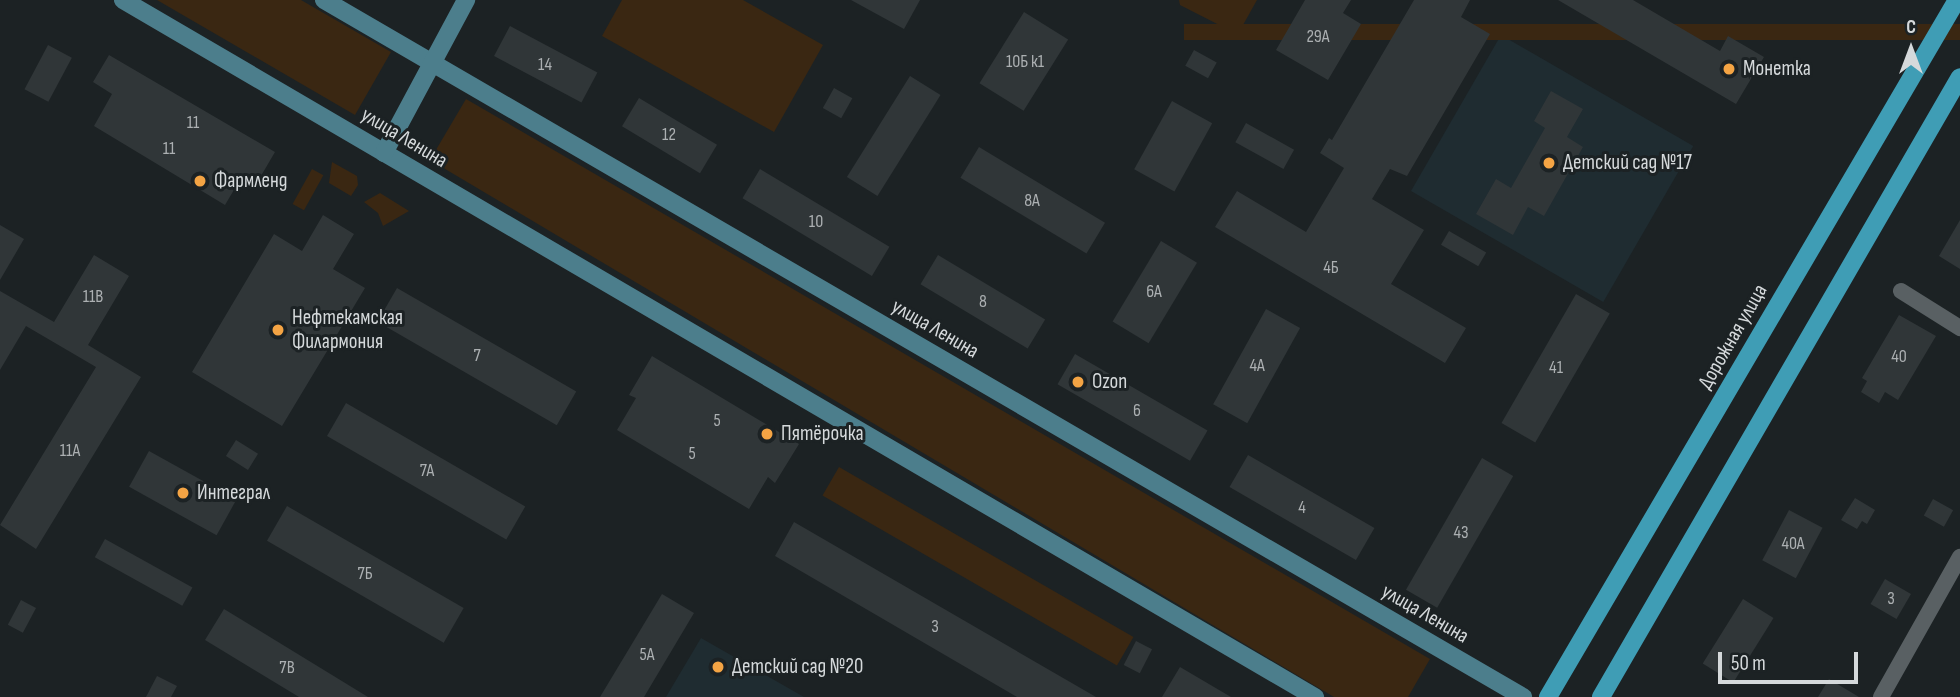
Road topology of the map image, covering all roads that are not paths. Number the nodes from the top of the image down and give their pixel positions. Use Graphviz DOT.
graph roads {
  1 [pos="123,0"];
  2 [pos="324,0"];
  3 [pos="466,0"];
  4 [pos="1957,0"];
  5 [pos="430,63"];
  6 [pos="1960,77"];
  7 [pos="384,153"];
  8 [pos="1901,291"];
  9 [pos="1960,328"];
  10 [pos="1960,557"];
  11 [pos="1315,697"];
  12 [pos="1523,697"];
  13 [pos="1548,697"];
  14 [pos="1601,697"];
  15 [pos="1881,697"];
  1 -- 7 [label="main road, улица Ленина"];
  2 -- 5 [label="main road, улица Ленина"];
  3 -- 5 [label="main road"];
  4 -- 13 [label="main road, Дорожная улица"];
  5 -- 7 [label="main road"];
  5 -- 12 [label="main road, улица Ленина"];
  6 -- 14 [label="main road"];
  7 -- 11 [label="main road, улица Ленина"];
  8 -- 9 [label="street"];
  10 -- 15 [label="street"];
}
